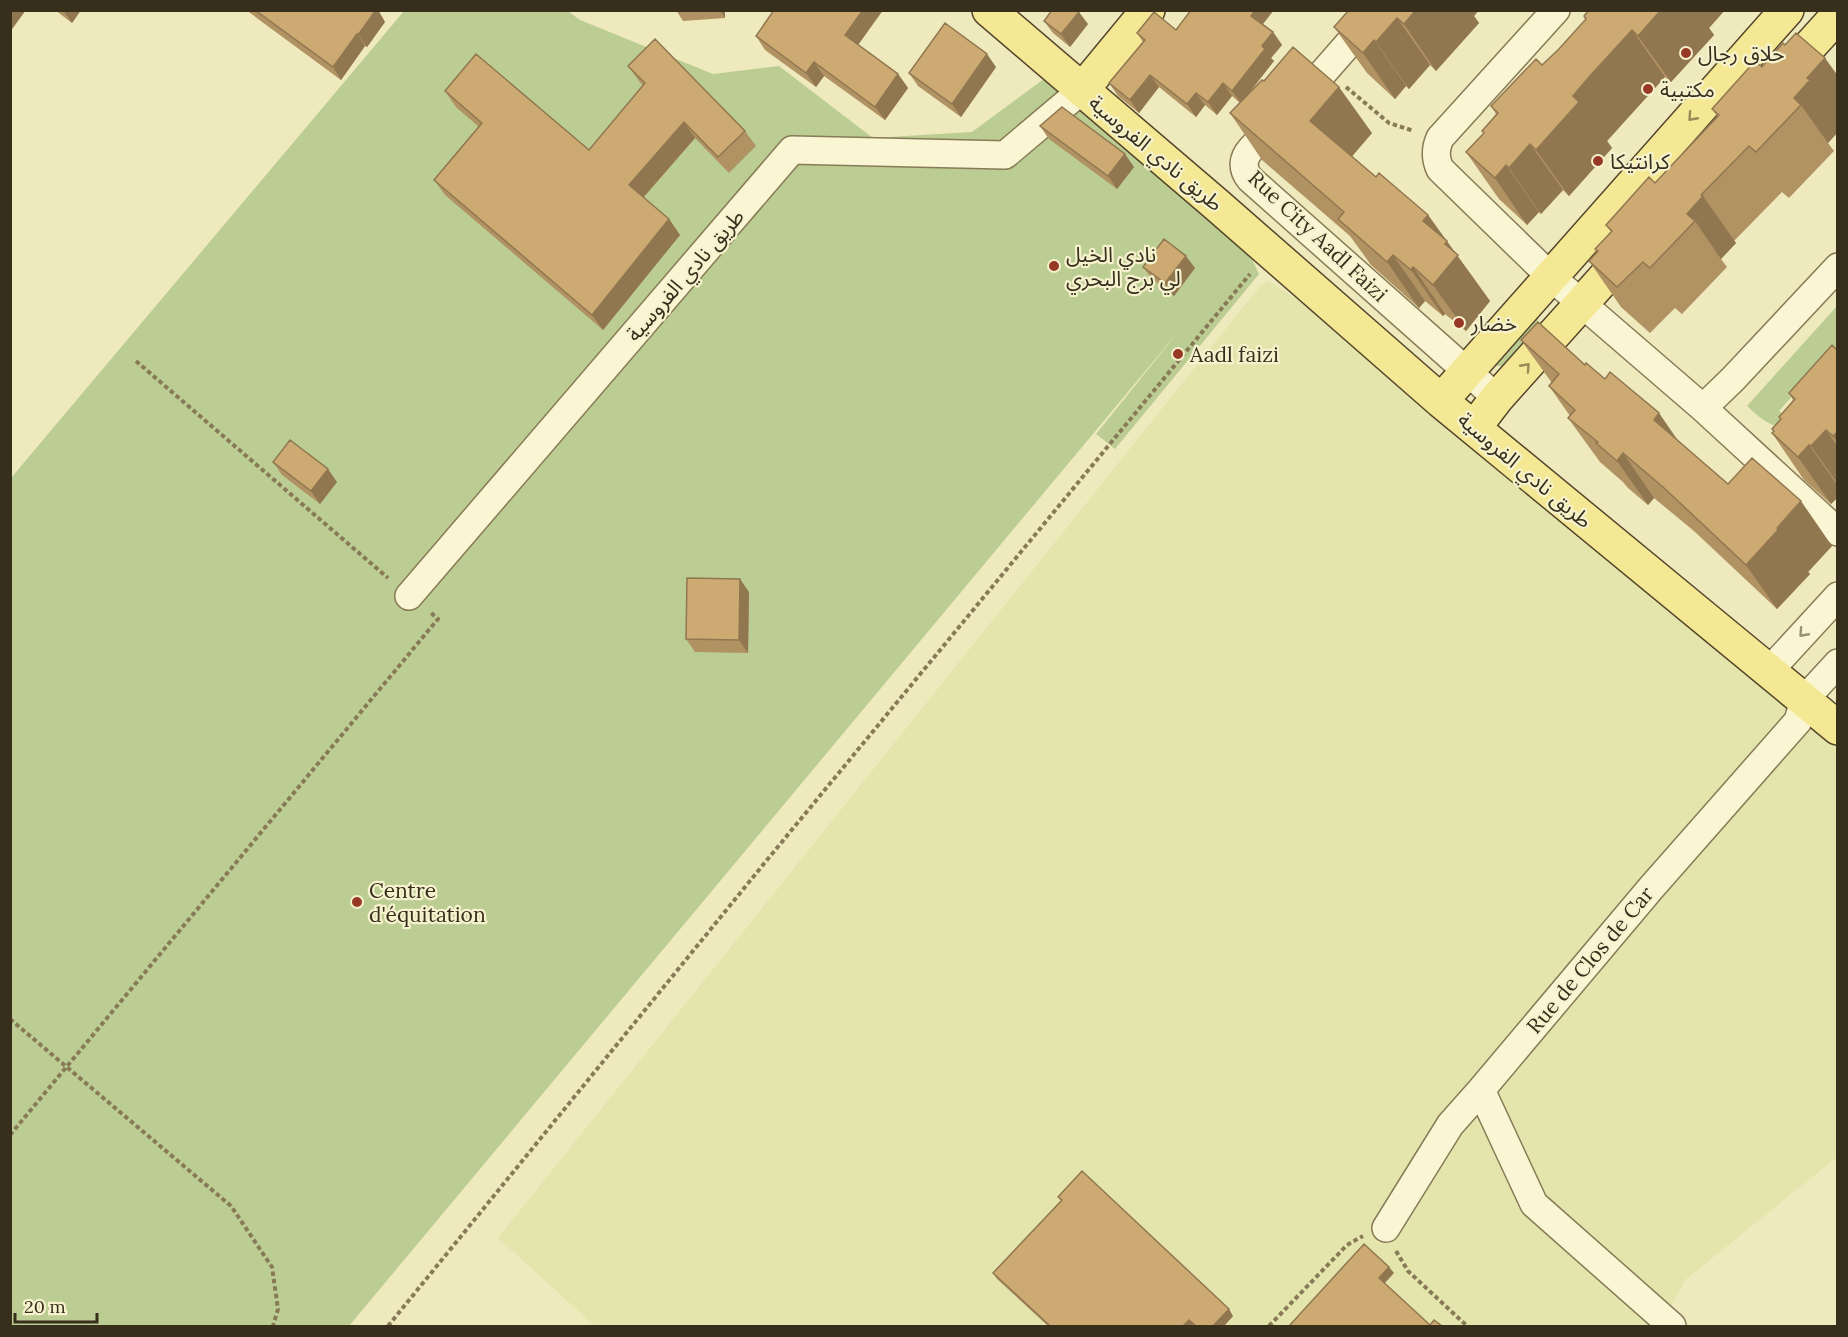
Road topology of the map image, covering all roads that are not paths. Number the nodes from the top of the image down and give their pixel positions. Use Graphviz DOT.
graph roads {
  1 [pos="989,10"];
  2 [pos="1148,10"];
  3 [pos="1378,10"];
  4 [pos="1556,10"];
  5 [pos="1787,10"];
  6 [pos="1833,30"];
  7 [pos="1082,90"];
  8 [pos="1763,99"];
  9 [pos="1656,220"];
  10 [pos="1838,267"];
  11 [pos="1551,277"];
  12 [pos="1582,304"];
  13 [pos="1467,371"];
  14 [pos="1497,398"];
  15 [pos="1441,401"];
  16 [pos="1703,408"];
  17 [pos="1474,428"];
  18 [pos="1838,532"];
  19 [pos="409,596"];
  20 [pos="1838,596"];
  21 [pos="1838,663"];
  22 [pos="1769,671"];
  23 [pos="1804,700"];
  24 [pos="1838,728"];
  25 [pos="1481,1090"];
  26 [pos="1386,1228"];
  27 [pos="1672,1326"];
  1 -- 7 [label="main road"];
  2 -- 7 [label="main road"];
  3 -- 13 [label="street, Rue City Aadl Faizi"];
  4 -- 11 [label="street"];
  5 -- 11 [label="main road, one-way"];
  6 -- 8 [label="main road"];
  7 -- 15 [label="main road, طريق نادي الفروسية"];
  7 -- 19 [label="street, طريق نادي الفروسية"];
  9 -- 12 [label="main road"];
  10 -- 16 [label="street"];
  11 -- 12 [label="street"];
  11 -- 13 [label="main road"];
  14 -- 12 [label="main road, one-way"];
  12 -- 16 [label="street"];
  13 -- 14 [label="street, Rue City Aadl Faizi"];
  13 -- 15 [label="main road"];
  14 -- 17 [label="main road"];
  15 -- 17 [label="main road, طريق نادي الفروسية"];
  16 -- 18 [label="street"];
  17 -- 22 [label="main road, طريق نادي الفروسية"];
  20 -- 22 [label="street, one-way"];
  21 -- 23 [label="street, Rue de Clos de Car"];
  22 -- 23 [label="main road, طريق نادي الفروسية"];
  23 -- 24 [label="main road, طريق نادي الفروسية"];
  23 -- 25 [label="street, Rue de Clos de Car"];
  25 -- 26 [label="street, Rue de Clos de Car"];
  25 -- 27 [label="street"];
}
